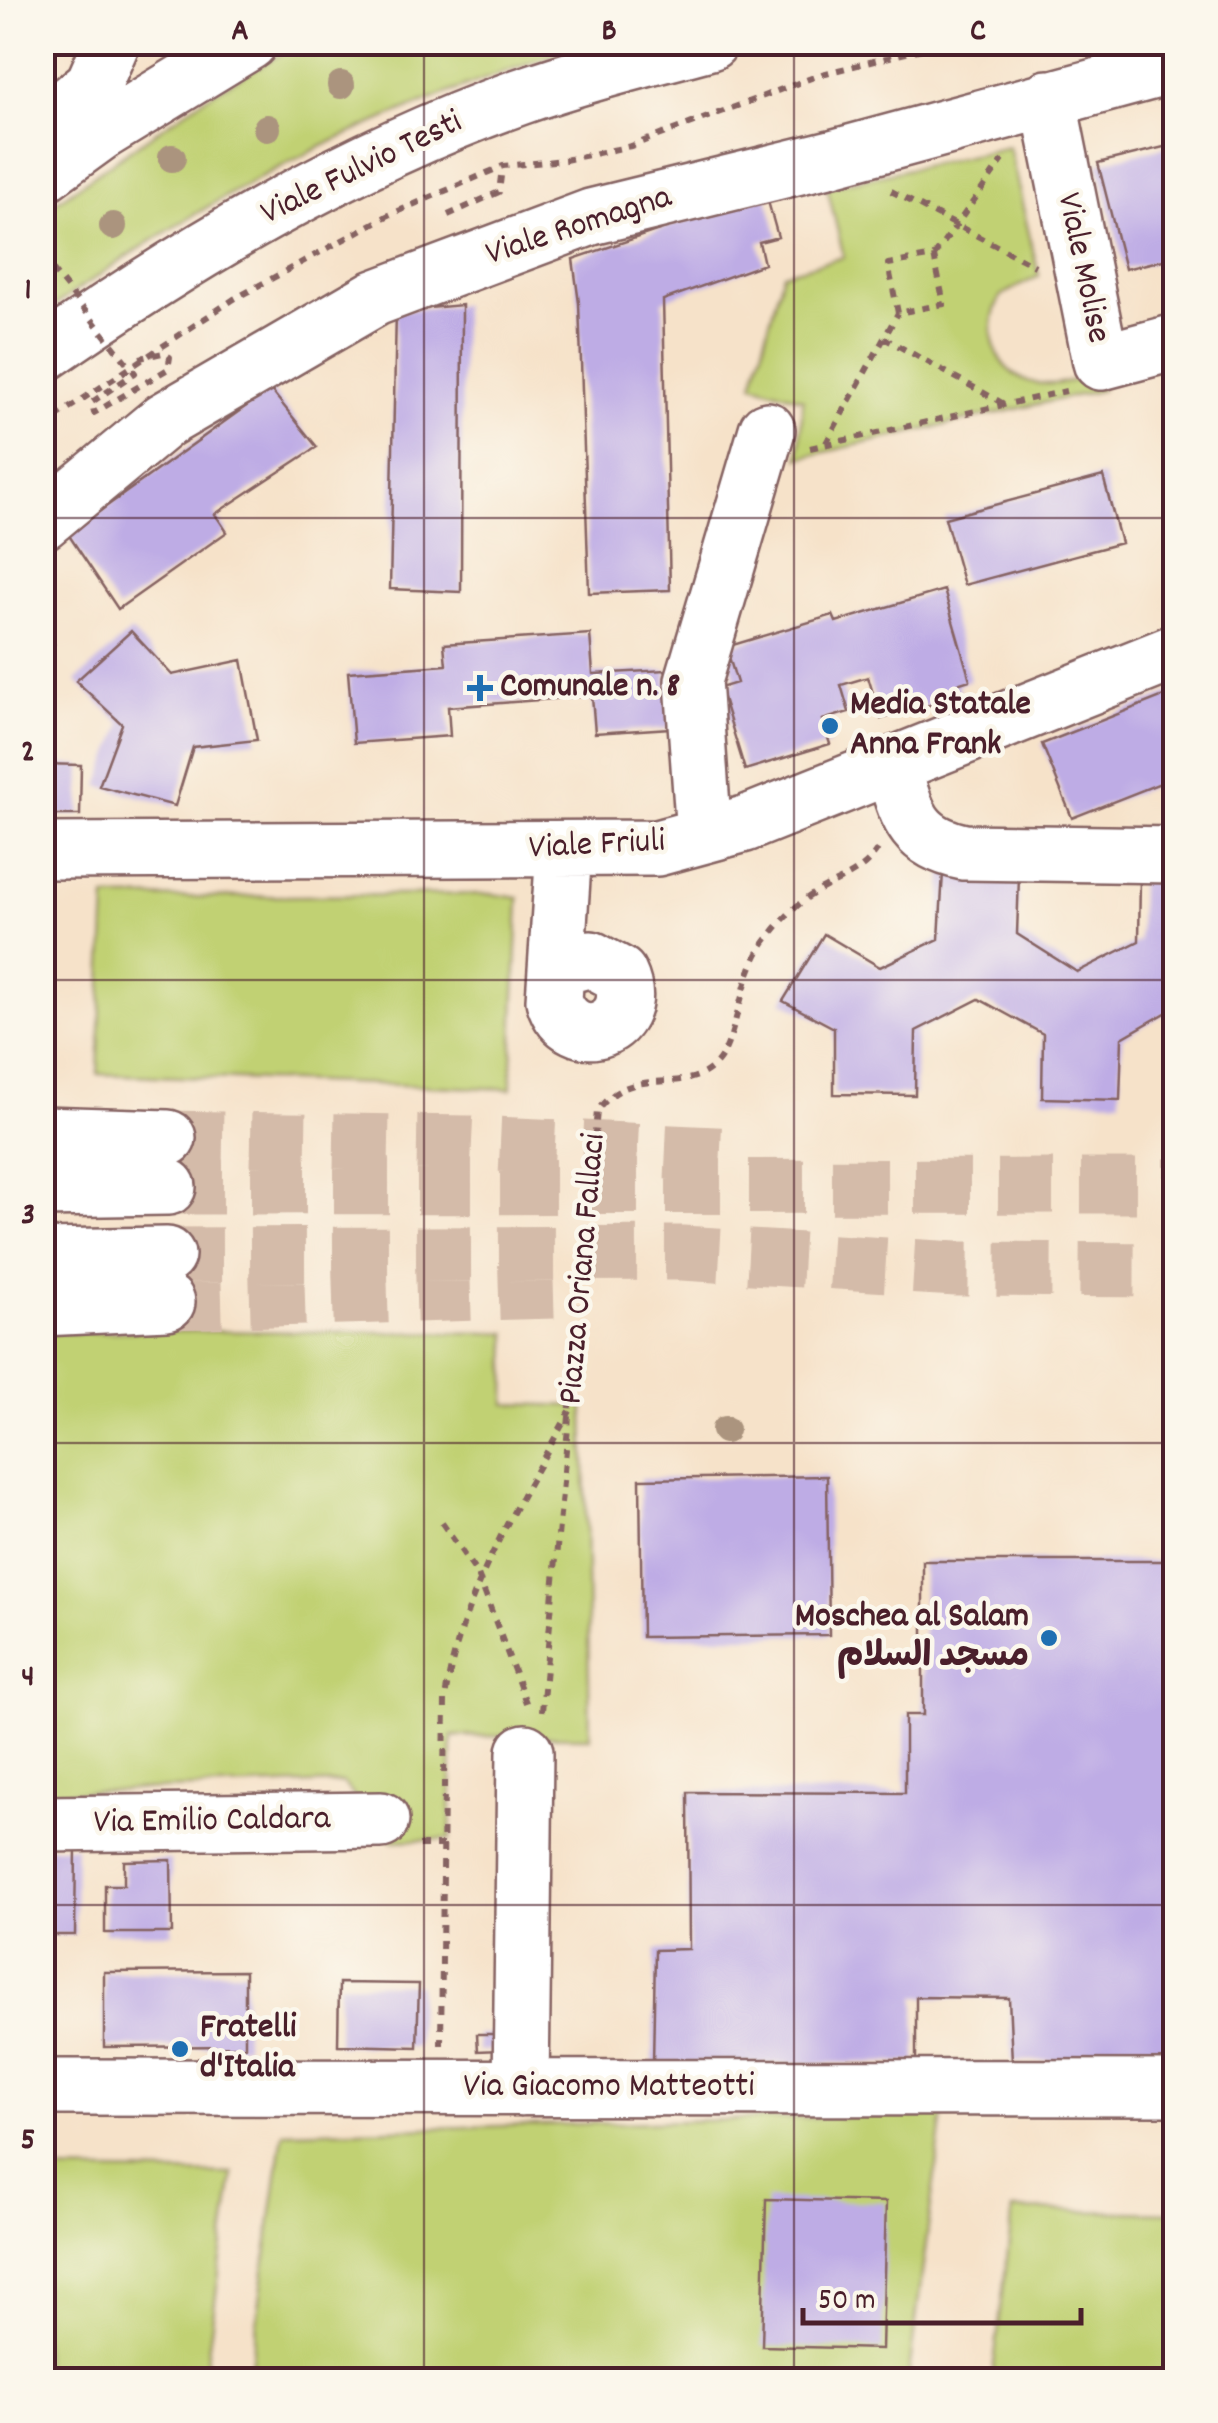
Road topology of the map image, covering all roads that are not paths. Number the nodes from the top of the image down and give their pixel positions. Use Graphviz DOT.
graph roads {
  1 [pos="112,42"];
  2 [pos="249,42"];
  3 [pos="710,42"];
  4 [pos="1176,65"];
  5 [pos="1051,115"];
  6 [pos="42,126"];
  7 [pos="42,175"];
  8 [pos="1176,342"];
  9 [pos="42,355"];
  10 [pos="763,444"];
  11 [pos="42,522"];
  12 [pos="1176,652"];
  13 [pos="892,765"];
  14 [pos="704,835"];
  15 [pos="564,849"];
  16 [pos="42,851"];
  17 [pos="1176,856"];
  18 [pos="569,965"];
  19 [pos="42,1134"];
  20 [pos="42,1189"];
  21 [pos="42,1257"];
  22 [pos="42,1308"];
  23 [pos="533,1730"];
  24 [pos="381,1820"];
  25 [pos="42,1824"];
  26 [pos="42,2088"];
  27 [pos="521,2088"];
  28 [pos="1176,2088"];
  1 -- 6 [label="main road"];
  2 -- 7 [label="main road"];
  3 -- 9 [label="main road, Viale Fulvio Testi"];
  4 -- 5 [label="main road, Viale Romagna"];
  5 -- 8 [label="main road, Viale Molise"];
  5 -- 11 [label="main road, Viale Romagna"];
  10 -- 14 [label="main road"];
  12 -- 13 [label="main road, Viale Friuli"];
  13 -- 14 [label="main road, Viale Friuli"];
  13 -- 17 [label="main road"];
  14 -- 15 [label="main road, Viale Friuli"];
  15 -- 16 [label="main road, Viale Friuli"];
  15 -- 18 [label="main road"];
  19 -- 20 [label="main road"];
  21 -- 22 [label="main road"];
  23 -- 27 [label="main road"];
  24 -- 25 [label="main road, Via Emilio Caldara"];
  26 -- 27 [label="main road, Via Giacomo Matteotti"];
  27 -- 28 [label="main road, Via Giacomo Matteotti"];
}
